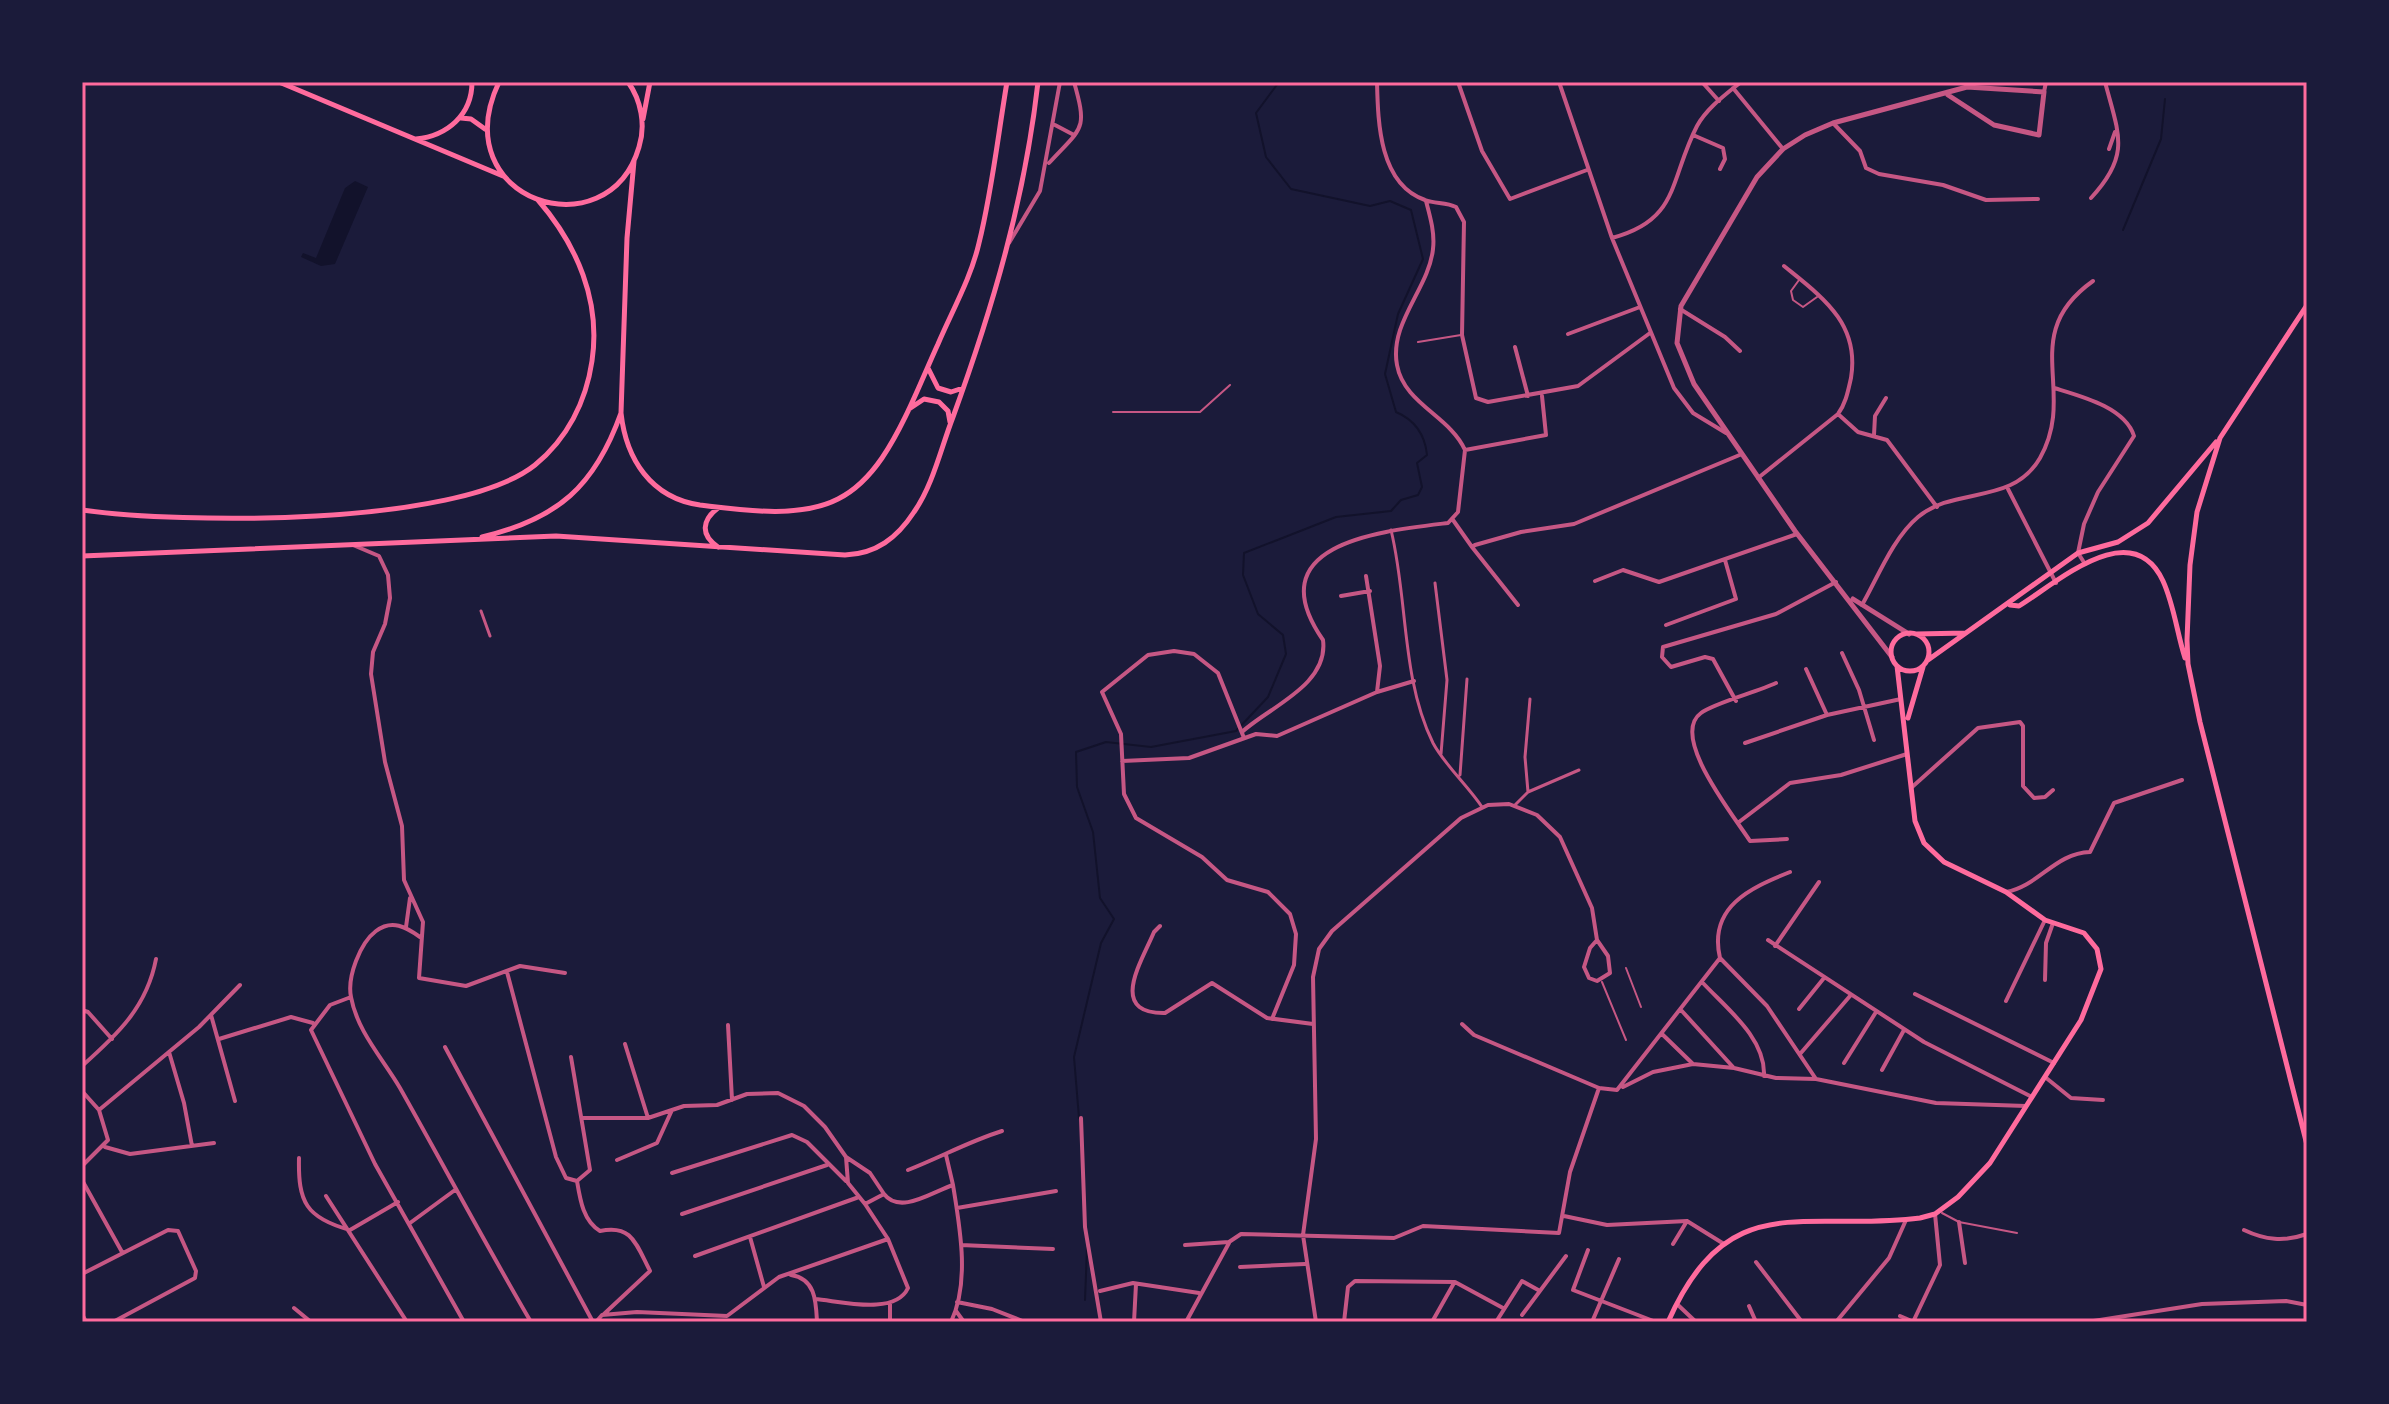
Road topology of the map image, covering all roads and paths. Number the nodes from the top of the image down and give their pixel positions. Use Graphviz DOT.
graph roads {
  1 [pos="279,82"];
  2 [pos="472,82"];
  3 [pos="499,82"];
  4 [pos="628,82"];
  5 [pos="650,82"];
  6 [pos="1007,82"];
  7 [pos="1038,82"];
  8 [pos="1060,82"];
  9 [pos="1074,82"];
  10 [pos="1377,82"];
  11 [pos="1458,82"];
  12 [pos="1559,82"];
  13 [pos="1702,82"];
  14 [pos="1741,82"];
  15 [pos="2046,82"];
  16 [pos="2105,82"];
  17 [pos="1967,84"];
  18 [pos="1733,88"];
  19 [pos="2044,92"];
  20 [pos="1948,95"];
  21 [pos="1719,101"];
  22 [pos="460,118"];
  23 [pos="642,123"];
  24 [pos="1833,123"];
  25 [pos="1055,125"];
  26 [pos="485,129"];
  27 [pos="2115,130"];
  28 [pos="1074,135"];
  29 [pos="1693,135"];
  30 [pos="415,139"];
  31 [pos="1783,149"];
  32 [pos="2109,149"];
  33 [pos="634,161"];
  34 [pos="1047,165"];
  35 [pos="1720,169"];
  36 [pos="1587,170"];
  37 [pos="503,176"];
  38 [pos="2091,198"];
  39 [pos="2038,199"];
  40 [pos="538,200"];
  41 [pos="1426,201"];
  42 [pos="1612,238"];
  43 [pos="1009,243"];
  44 [pos="1784,266"];
  45 [pos="1800,279"];
  46 [pos="2093,281"];
  47 [pos="1820,295"];
  48 [pos="2307,305"];
  49 [pos="1640,307"];
  50 [pos="1680,309"];
  51 [pos="1650,333"];
  52 [pos="1568,334"];
  53 [pos="1462,335"];
  54 [pos="1418,342"];
  55 [pos="1515,347"];
  56 [pos="1740,351"];
  57 [pos="927,367"];
  58 [pos="1230,385"];
  59 [pos="963,388"];
  60 [pos="2054,388"];
  61 [pos="1542,395"];
  62 [pos="1528,396"];
  63 [pos="1886,398"];
  64 [pos="906,412"];
  65 [pos="1113,412"];
  66 [pos="621,413"];
  67 [pos="1838,414"];
  68 [pos="949,427"];
  69 [pos="1727,433"];
  70 [pos="1874,435"];
  71 [pos="2220,438"];
  72 [pos="1465,450"];
  73 [pos="1742,454"];
  74 [pos="1758,478"];
  75 [pos="2008,489"];
  76 [pos="719,507"];
  77 [pos="1937,507"];
  78 [pos="82,510"];
  79 [pos="1453,520"];
  80 [pos="1391,530"];
  81 [pos="1797,534"];
  82 [pos="470,540"];
  83 [pos="347,543"];
  84 [pos="1472,547"];
  85 [pos="720,549"];
  86 [pos="2078,553"];
  87 [pos="82,556"];
  88 [pos="1725,560"];
  89 [pos="2085,564"];
  90 [pos="2050,572"];
  91 [pos="1366,576"];
  92 [pos="1595,581"];
  93 [pos="1836,582"];
  94 [pos="1435,583"];
  95 [pos="2056,583"];
  96 [pos="1370,591"];
  97 [pos="1341,596"];
  98 [pos="1518,605"];
  99 [pos="2010,605"];
  100 [pos="1860,608"];
  101 [pos="481,611"];
  102 [pos="1666,625"];
  103 [pos="1967,633"];
  104 [pos="1911,634"];
  105 [pos="490,636"];
  106 [pos="1842,653"];
  107 [pos="1892,657"];
  108 [pos="1926,662"];
  109 [pos="2188,664"];
  110 [pos="1897,666"];
  111 [pos="1806,669"];
  112 [pos="1467,679"];
  113 [pos="1414,681"];
  114 [pos="1776,683"];
  115 [pos="1377,692"];
  116 [pos="1530,699"];
  117 [pos="1903,699"];
  118 [pos="1736,701"];
  119 [pos="1865,707"];
  120 [pos="1827,715"];
  121 [pos="1906,727"];
  122 [pos="1243,735"];
  123 [pos="1874,740"];
  124 [pos="1745,743"];
  125 [pos="1441,754"];
  126 [pos="1907,754"];
  127 [pos="1122,761"];
  128 [pos="1579,770"];
  129 [pos="1460,775"];
  130 [pos="2182,780"];
  131 [pos="1911,788"];
  132 [pos="2053,790"];
  133 [pos="1528,792"];
  134 [pos="1515,805"];
  135 [pos="1482,807"];
  136 [pos="1739,823"];
  137 [pos="1787,839"];
  138 [pos="1790,872"];
  139 [pos="1819,882"];
  140 [pos="2006,892"];
  141 [pos="410,897"];
  142 [pos="2045,920"];
  143 [pos="2053,923"];
  144 [pos="1160,926"];
  145 [pos="406,927"];
  146 [pos="420,937"];
  147 [pos="1597,940"];
  148 [pos="1768,940"];
  149 [pos="1775,946"];
  150 [pos="1720,958"];
  151 [pos="156,959"];
  152 [pos="1626,968"];
  153 [pos="507,972"];
  154 [pos="565,973"];
  155 [pos="1824,978"];
  156 [pos="2045,980"];
  157 [pos="1601,981"];
  158 [pos="1702,982"];
  159 [pos="240,985"];
  160 [pos="1915,994"];
  161 [pos="1850,996"];
  162 [pos="351,997"];
  163 [pos="2006,1001"];
  164 [pos="1641,1007"];
  165 [pos="1799,1009"];
  166 [pos="82,1010"];
  167 [pos="1681,1010"];
  168 [pos="1876,1012"];
  169 [pos="211,1015"];
  170 [pos="1272,1019"];
  171 [pos="313,1023"];
  172 [pos="1313,1024"];
  173 [pos="1462,1024"];
  174 [pos="728,1025"];
  175 [pos="1904,1030"];
  176 [pos="1662,1034"];
  177 [pos="112,1039"];
  178 [pos="219,1039"];
  179 [pos="1626,1040"];
  180 [pos="625,1044"];
  181 [pos="445,1047"];
  182 [pos="169,1052"];
  183 [pos="1800,1054"];
  184 [pos="571,1057"];
  185 [pos="1844,1063"];
  186 [pos="2054,1063"];
  187 [pos="1693,1064"];
  188 [pos="82,1066"];
  189 [pos="1734,1068"];
  190 [pos="1882,1070"];
  191 [pos="1764,1076"];
  192 [pos="2045,1077"];
  193 [pos="1816,1079"];
  194 [pos="1599,1088"];
  195 [pos="1621,1088"];
  196 [pos="82,1091"];
  197 [pos="2032,1097"];
  198 [pos="732,1100"];
  199 [pos="2103,1100"];
  200 [pos="235,1101"];
  201 [pos="2026,1106"];
  202 [pos="99,1110"];
  203 [pos="672,1110"];
  204 [pos="582,1118"];
  205 [pos="648,1118"];
  206 [pos="1081,1118"];
  207 [pos="1002,1131"];
  208 [pos="214,1143"];
  209 [pos="2307,1145"];
  210 [pos="192,1146"];
  211 [pos="105,1147"];
  212 [pos="946,1155"];
  213 [pos="846,1157"];
  214 [pos="299,1158"];
  215 [pos="617,1160"];
  216 [pos="827,1165"];
  217 [pos="82,1166"];
  218 [pos="908,1170"];
  219 [pos="672,1173"];
  220 [pos="82,1180"];
  221 [pos="577,1181"];
  222 [pos="848,1183"];
  223 [pos="953,1185"];
  224 [pos="455,1190"];
  225 [pos="1056,1191"];
  226 [pos="884,1194"];
  227 [pos="326,1196"];
  228 [pos="859,1197"];
  229 [pos="398,1202"];
  230 [pos="865,1204"];
  231 [pos="957,1208"];
  232 [pos="1937,1212"];
  233 [pos="682,1214"];
  234 [pos="1564,1216"];
  235 [pos="1906,1219"];
  236 [pos="1687,1221"];
  237 [pos="1959,1222"];
  238 [pos="410,1223"];
  239 [pos="350,1230"];
  240 [pos="2244,1230"];
  241 [pos="2017,1233"];
  242 [pos="2307,1234"];
  243 [pos="1303,1235"];
  244 [pos="750,1237"];
  245 [pos="888,1239"];
  246 [pos="1229,1242"];
  247 [pos="1673,1244"];
  248 [pos="1724,1244"];
  249 [pos="961,1245"];
  250 [pos="1185,1245"];
  251 [pos="1053,1249"];
  252 [pos="1588,1250"];
  253 [pos="122,1252"];
  254 [pos="695,1256"];
  255 [pos="1566,1256"];
  256 [pos="1619,1259"];
  257 [pos="1756,1262"];
  258 [pos="1965,1263"];
  259 [pos="1305,1264"];
  260 [pos="1240,1267"];
  261 [pos="82,1274"];
  262 [pos="789,1274"];
  263 [pos="1455,1282"];
  264 [pos="1136,1284"];
  265 [pos="764,1287"];
  266 [pos="1098,1291"];
  267 [pos="1540,1291"];
  268 [pos="1199,1293"];
  269 [pos="815,1299"];
  270 [pos="1601,1301"];
  271 [pos="957,1302"];
  272 [pos="1676,1303"];
  273 [pos="890,1304"];
  274 [pos="2307,1305"];
  275 [pos="1749,1306"];
  276 [pos="294,1308"];
  277 [pos="1503,1308"];
  278 [pos="956,1311"];
  279 [pos="82,1314"];
  280 [pos="602,1315"];
  281 [pos="1522,1315"];
  282 [pos="1900,1316"];
  283 [pos="86,1322"];
  284 [pos="113,1322"];
  285 [pos="311,1322"];
  286 [pos="407,1322"];
  287 [pos="464,1322"];
  288 [pos="531,1322"];
  289 [pos="595,1322"];
  290 [pos="817,1322"];
  291 [pos="890,1322"];
  292 [pos="951,1322"];
  293 [pos="964,1322"];
  294 [pos="1025,1322"];
  295 [pos="1101,1322"];
  296 [pos="1134,1322"];
  297 [pos="1186,1322"];
  298 [pos="1316,1322"];
  299 [pos="1344,1322"];
  300 [pos="1432,1322"];
  301 [pos="1496,1322"];
  302 [pos="1592,1322"];
  303 [pos="1656,1322"];
  304 [pos="1668,1322"];
  305 [pos="1696,1322"];
  306 [pos="1756,1322"];
  307 [pos="1802,1322"];
  308 [pos="1836,1322"];
  309 [pos="1914,1322"];
  310 [pos="2087,1322"];
  1 -- 30 [label="main road"];
  2 -- 22 [label="main road"];
  3 -- 26 [label="main road"];
  4 -- 23 [label="main road"];
  5 -- 23 [label="main road"];
  6 -- 57 [label="main road"];
  7 -- 43 [label="main road"];
  8 -- 25 [label="street"];
  9 -- 28 [label="street"];
  10 -- 41 [label="street"];
  11 -- 36 [label="street"];
  12 -- 36 [label="street"];
  13 -- 21 [label="street"];
  14 -- 18 [label="street"];
  15 -- 19 [label="street"];
  16 -- 27 [label="street"];
  17 -- 19 [label="street"];
  17 -- 20 [label="street"];
  18 -- 21 [label="street"];
  18 -- 31 [label="street"];
  19 -- 20 [label="street"];
  20 -- 24 [label="street"];
  21 -- 29 [label="street"];
  22 -- 26 [label="main road"];
  22 -- 30 [label="main road"];
  23 -- 33 [label="main road"];
  24 -- 31 [label="street"];
  24 -- 39 [label="street"];
  25 -- 28 [label="street"];
  25 -- 34 [label="street"];
  26 -- 37 [label="main road"];
  27 -- 32 [label="street"];
  27 -- 38 [label="street"];
  28 -- 34 [label="street"];
  29 -- 35 [label="street"];
  29 -- 42 [label="street"];
  30 -- 37 [label="main road"];
  31 -- 50 [label="street"];
  33 -- 40 [label="main road"];
  33 -- 66 [label="main road"];
  34 -- 43 [label="street"];
  36 -- 42 [label="street"];
  37 -- 40 [label="main road"];
  40 -- 78 [label="main road"];
  41 -- 53 [label="street"];
  41 -- 72 [label="street"];
  42 -- 49 [label="street"];
  43 -- 59 [label="main road"];
  44 -- 45 [label="street"];
  45 -- 47 [label="street"];
  45 -- 47 [label="lane"];
  46 -- 60 [label="street"];
  47 -- 67 [label="street"];
  48 -- 71 [label="main road"];
  49 -- 51 [label="street"];
  49 -- 52 [label="street"];
  50 -- 56 [label="street"];
  50 -- 69 [label="street"];
  51 -- 61 [label="street"];
  51 -- 69 [label="street"];
  53 -- 54 [label="lane"];
  53 -- 62 [label="street"];
  55 -- 62 [label="street"];
  57 -- 59 [label="main road"];
  57 -- 64 [label="main road"];
  58 -- 65 [label="lane"];
  59 -- 68 [label="main road"];
  60 -- 75 [label="street"];
  60 -- 86 [label="street"];
  61 -- 62 [label="street"];
  61 -- 72 [label="street"];
  63 -- 70 [label="street"];
  64 -- 68 [label="main road"];
  64 -- 76 [label="main road"];
  66 -- 76 [label="main road"];
  66 -- 82 [label="main road"];
  67 -- 70 [label="street"];
  67 -- 74 [label="street"];
  68 -- 85 [label="main road"];
  69 -- 73 [label="street"];
  70 -- 77 [label="street"];
  71 -- 86 [label="main road"];
  71 -- 109 [label="main road"];
  72 -- 79 [label="street"];
  73 -- 74 [label="street"];
  73 -- 84 [label="street"];
  74 -- 81 [label="street"];
  75 -- 77 [label="street"];
  75 -- 90 [label="street"];
  76 -- 85 [label="main road"];
  77 -- 100 [label="street"];
  79 -- 80 [label="street"];
  79 -- 84 [label="street"];
  80 -- 113 [label="street"];
  80 -- 122 [label="street"];
  81 -- 88 [label="street"];
  81 -- 93 [label="street"];
  82 -- 83 [label="main road"];
  82 -- 85 [label="main road"];
  83 -- 87 [label="main road"];
  83 -- 141 [label="street"];
  84 -- 98 [label="street"];
  86 -- 89 [label="street"];
  86 -- 90 [label="main road"];
  88 -- 92 [label="street"];
  88 -- 102 [label="street"];
  89 -- 95 [label="main road"];
  89 -- 109 [label="main road"];
  90 -- 95 [label="street"];
  90 -- 99 [label="main road"];
  91 -- 96 [label="street"];
  93 -- 100 [label="street"];
  93 -- 118 [label="street"];
  94 -- 125 [label="street"];
  95 -- 99 [label="main road"];
  96 -- 97 [label="street"];
  96 -- 115 [label="street"];
  99 -- 103 [label="main road"];
  100 -- 104 [label="street"];
  100 -- 107 [label="street"];
  101 -- 105 [label="street"];
  103 -- 104 [label="main road"];
  103 -- 108 [label="main road"];
  104 -- 107 [label="main road"];
  104 -- 108 [label="main road"];
  106 -- 119 [label="street"];
  107 -- 110 [label="main road"];
  108 -- 110 [label="main road"];
  108 -- 121 [label="main road"];
  109 -- 209 [label="main road"];
  110 -- 117 [label="main road"];
  111 -- 120 [label="street"];
  112 -- 129 [label="street"];
  113 -- 115 [label="street"];
  113 -- 125 [label="street"];
  114 -- 118 [label="street"];
  115 -- 122 [label="street"];
  116 -- 133 [label="street"];
  117 -- 119 [label="street"];
  117 -- 121 [label="main road"];
  118 -- 136 [label="street"];
  119 -- 120 [label="street"];
  119 -- 123 [label="street"];
  120 -- 124 [label="street"];
  121 -- 126 [label="main road"];
  122 -- 127 [label="street"];
  122 -- 127 [label="street"];
  125 -- 129 [label="street"];
  126 -- 131 [label="main road"];
  126 -- 136 [label="street"];
  127 -- 170 [label="street"];
  128 -- 133 [label="street"];
  129 -- 135 [label="street"];
  130 -- 140 [label="street"];
  131 -- 132 [label="street"];
  131 -- 140 [label="main road"];
  133 -- 134 [label="street"];
  134 -- 135 [label="street"];
  134 -- 147 [label="street"];
  135 -- 172 [label="street"];
  136 -- 137 [label="street"];
  138 -- 150 [label="street"];
  139 -- 149 [label="street"];
  140 -- 142 [label="main road"];
  141 -- 145 [label="street"];
  141 -- 146 [label="street"];
  142 -- 143 [label="main road"];
  142 -- 163 [label="street"];
  143 -- 156 [label="street"];
  143 -- 186 [label="main road"];
  144 -- 170 [label="street"];
  145 -- 146 [label="street"];
  145 -- 162 [label="street"];
  146 -- 153 [label="street"];
  147 -- 157 [label="street"];
  147 -- 157 [label="street"];
  148 -- 149 [label="street"];
  149 -- 155 [label="street"];
  150 -- 158 [label="street"];
  150 -- 183 [label="street"];
  151 -- 177 [label="street"];
  152 -- 164 [label="lane"];
  153 -- 154 [label="street"];
  153 -- 221 [label="street"];
  155 -- 161 [label="street"];
  155 -- 165 [label="street"];
  157 -- 179 [label="lane"];
  158 -- 167 [label="street"];
  158 -- 191 [label="street"];
  159 -- 169 [label="street"];
  160 -- 186 [label="street"];
  161 -- 168 [label="street"];
  161 -- 183 [label="street"];
  162 -- 171 [label="street"];
  162 -- 224 [label="street"];
  166 -- 177 [label="street"];
  167 -- 176 [label="street"];
  167 -- 189 [label="street"];
  168 -- 175 [label="street"];
  168 -- 185 [label="street"];
  169 -- 178 [label="street"];
  169 -- 182 [label="street"];
  170 -- 172 [label="street"];
  171 -- 178 [label="street"];
  171 -- 229 [label="street"];
  172 -- 243 [label="street"];
  173 -- 194 [label="street"];
  174 -- 198 [label="street"];
  175 -- 190 [label="street"];
  175 -- 197 [label="street"];
  176 -- 187 [label="street"];
  176 -- 195 [label="street"];
  177 -- 188 [label="street"];
  178 -- 200 [label="street"];
  180 -- 205 [label="street"];
  181 -- 289 [label="street"];
  182 -- 202 [label="street"];
  182 -- 210 [label="street"];
  183 -- 193 [label="street"];
  184 -- 204 [label="street"];
  186 -- 192 [label="main road"];
  187 -- 189 [label="street"];
  187 -- 195 [label="street"];
  189 -- 191 [label="street"];
  191 -- 193 [label="street"];
  192 -- 197 [label="main road"];
  192 -- 199 [label="street"];
  193 -- 201 [label="street"];
  194 -- 195 [label="street"];
  194 -- 234 [label="street"];
  196 -- 202 [label="street"];
  197 -- 201 [label="main road"];
  198 -- 203 [label="street"];
  198 -- 213 [label="street"];
  201 -- 232 [label="main road"];
  202 -- 211 [label="street"];
  203 -- 205 [label="street"];
  203 -- 215 [label="street"];
  204 -- 205 [label="street"];
  204 -- 221 [label="street"];
  206 -- 266 [label="street"];
  207 -- 212 [label="street"];
  208 -- 210 [label="street"];
  210 -- 211 [label="street"];
  211 -- 217 [label="street"];
  212 -- 218 [label="street"];
  212 -- 223 [label="street"];
  213 -- 222 [label="street"];
  213 -- 226 [label="street"];
  214 -- 239 [label="street"];
  216 -- 219 [label="street"];
  216 -- 222 [label="street"];
  216 -- 233 [label="street"];
  220 -- 253 [label="street"];
  221 -- 280 [label="street"];
  222 -- 228 [label="street"];
  223 -- 226 [label="street"];
  223 -- 231 [label="street"];
  224 -- 238 [label="street"];
  224 -- 288 [label="street"];
  225 -- 231 [label="street"];
  226 -- 230 [label="street"];
  227 -- 239 [label="street"];
  228 -- 230 [label="street"];
  228 -- 244 [label="street"];
  229 -- 238 [label="street"];
  229 -- 239 [label="street"];
  230 -- 245 [label="street"];
  231 -- 249 [label="street"];
  232 -- 235 [label="main road"];
  232 -- 237 [label="lane"];
  232 -- 309 [label="street"];
  234 -- 236 [label="street"];
  234 -- 243 [label="street"];
  235 -- 248 [label="main road"];
  235 -- 308 [label="street"];
  236 -- 247 [label="street"];
  236 -- 248 [label="street"];
  237 -- 241 [label="lane"];
  237 -- 258 [label="street"];
  238 -- 287 [label="street"];
  239 -- 286 [label="street"];
  240 -- 242 [label="street"];
  243 -- 246 [label="street"];
  243 -- 259 [label="street"];
  244 -- 254 [label="street"];
  244 -- 265 [label="street"];
  245 -- 262 [label="street"];
  245 -- 273 [label="street"];
  246 -- 250 [label="street"];
  246 -- 268 [label="street"];
  248 -- 272 [label="main road"];
  249 -- 251 [label="street"];
  249 -- 271 [label="street"];
  252 -- 270 [label="street"];
  253 -- 261 [label="street"];
  253 -- 284 [label="street"];
  255 -- 267 [label="street"];
  256 -- 270 [label="street"];
  257 -- 307 [label="street"];
  259 -- 260 [label="street"];
  259 -- 298 [label="street"];
  262 -- 265 [label="street"];
  262 -- 269 [label="street"];
  263 -- 277 [label="street"];
  263 -- 299 [label="street"];
  263 -- 300 [label="street"];
  264 -- 266 [label="street"];
  264 -- 268 [label="street"];
  264 -- 296 [label="street"];
  265 -- 280 [label="street"];
  266 -- 295 [label="street"];
  267 -- 277 [label="street"];
  267 -- 281 [label="street"];
  268 -- 297 [label="street"];
  269 -- 273 [label="street"];
  269 -- 290 [label="street"];
  270 -- 302 [label="street"];
  270 -- 303 [label="street"];
  271 -- 278 [label="street"];
  271 -- 294 [label="street"];
  272 -- 304 [label="main road"];
  272 -- 305 [label="street"];
  273 -- 291 [label="street"];
  274 -- 310 [label="street"];
  275 -- 306 [label="street"];
  276 -- 285 [label="street"];
  277 -- 301 [label="street"];
  278 -- 292 [label="street"];
  278 -- 293 [label="street"];
  279 -- 283 [label="street"];
  280 -- 289 [label="street"];
  282 -- 309 [label="street"];
}
